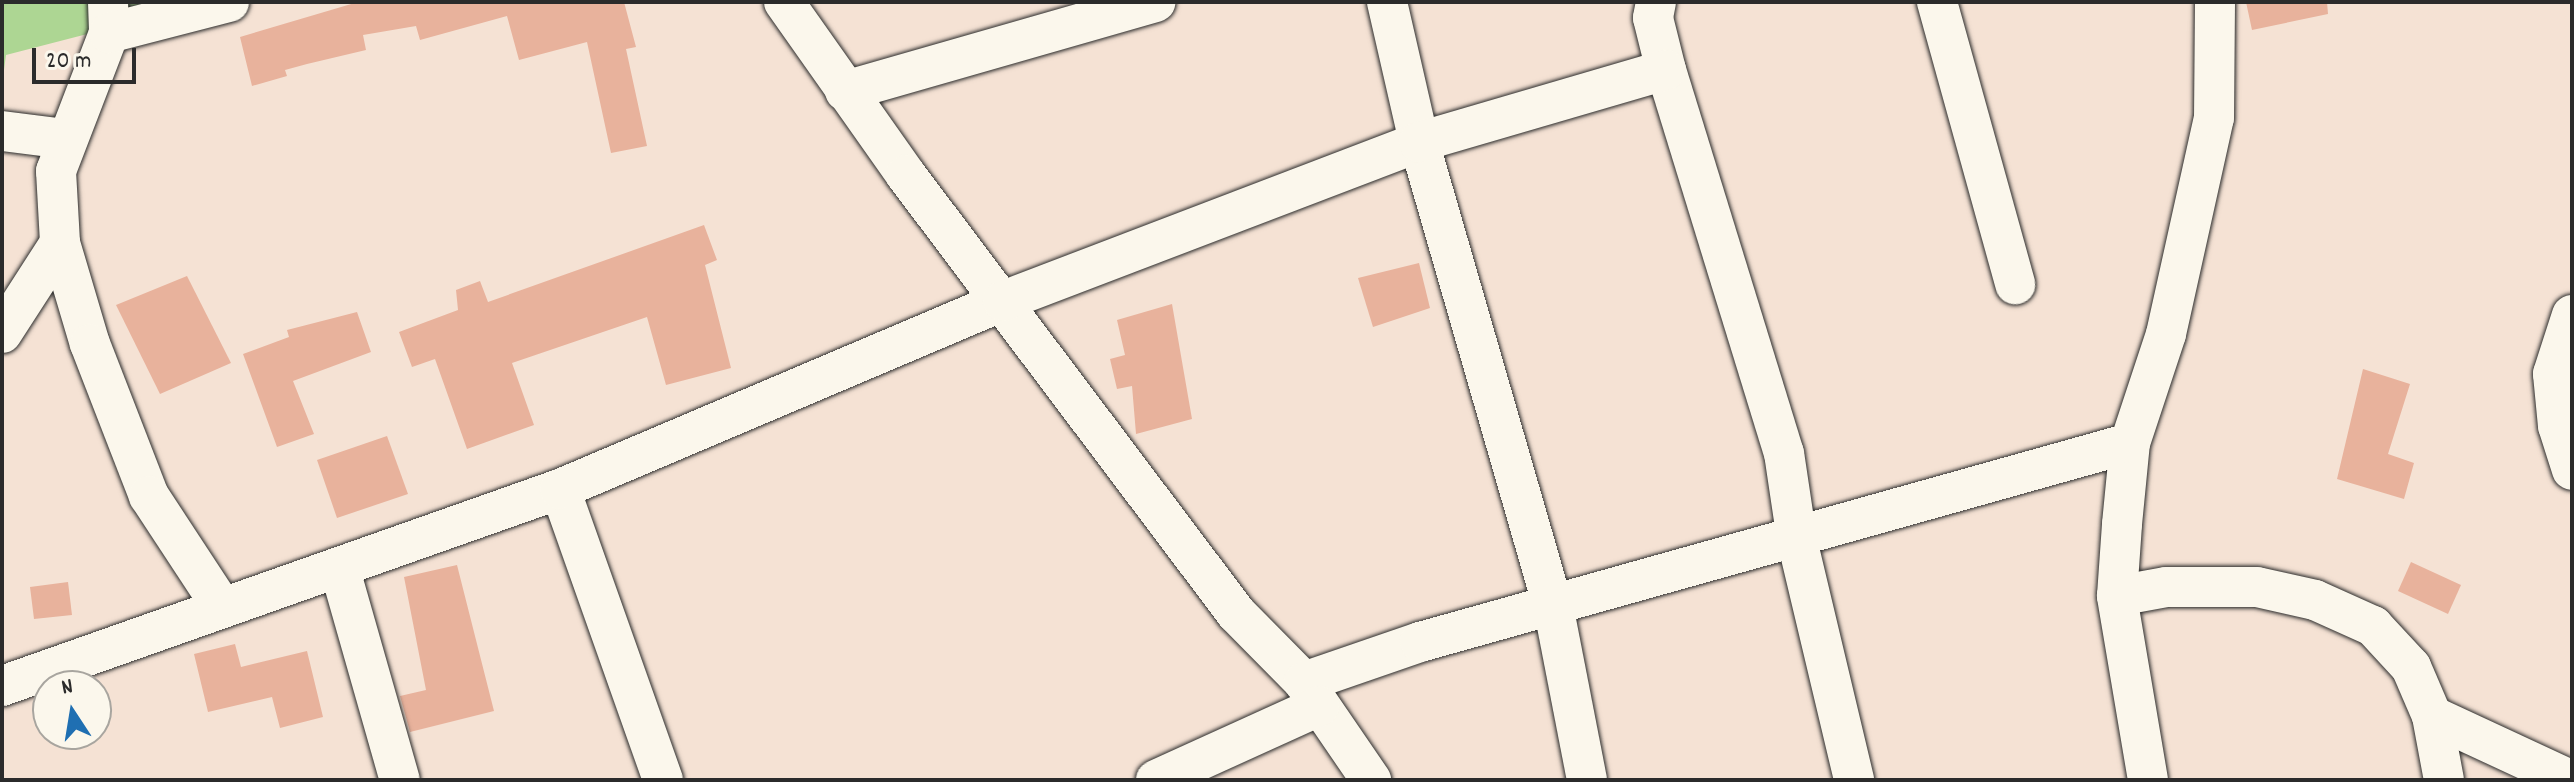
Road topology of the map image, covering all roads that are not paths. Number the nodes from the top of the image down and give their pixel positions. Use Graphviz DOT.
graph roads {
  1 [pos="229,2"];
  2 [pos="784,2"];
  3 [pos="1155,2"];
  4 [pos="1387,2"];
  5 [pos="1656,2"];
  6 [pos="1937,2"];
  7 [pos="2215,2"];
  8 [pos="108,18"];
  9 [pos="1666,70"];
  10 [pos="845,91"];
  11 [pos="2,131"];
  12 [pos="65,139"];
  13 [pos="1419,142"];
  14 [pos="60,243"];
  15 [pos="2015,284"];
  16 [pos="1003,301"];
  17 [pos="2572,315"];
  18 [pos="2,333"];
  19 [pos="2130,443"];
  20 [pos="2572,470"];
  21 [pos="560,489"];
  22 [pos="1797,540"];
  23 [pos="340,570"];
  24 [pos="2117,596"];
  25 [pos="1553,605"];
  26 [pos="222,607"];
  27 [pos="2,686"];
  28 [pos="1312,694"];
  29 [pos="2432,716"];
  30 [pos="400,780"];
  31 [pos="663,780"];
  32 [pos="1156,780"];
  33 [pos="1371,780"];
  34 [pos="1587,780"];
  35 [pos="1854,780"];
  36 [pos="2148,780"];
  37 [pos="2444,780"];
  38 [pos="2570,780"];
  1 -- 8 [label="street"];
  2 -- 10 [label="street"];
  3 -- 10 [label="street"];
  4 -- 13 [label="street"];
  5 -- 9 [label="street"];
  6 -- 15 [label="street"];
  7 -- 19 [label="street"];
  8 -- 12 [label="street"];
  9 -- 13 [label="street"];
  9 -- 22 [label="street"];
  10 -- 16 [label="street"];
  11 -- 12 [label="street"];
  12 -- 14 [label="street"];
  13 -- 16 [label="street"];
  13 -- 25 [label="street"];
  14 -- 18 [label="street"];
  14 -- 26 [label="street"];
  16 -- 21 [label="street"];
  16 -- 28 [label="street"];
  17 -- 20 [label="street"];
  19 -- 22 [label="street"];
  19 -- 24 [label="street"];
  21 -- 23 [label="street"];
  21 -- 31 [label="street"];
  22 -- 25 [label="street"];
  22 -- 35 [label="street"];
  23 -- 26 [label="street"];
  23 -- 30 [label="street"];
  24 -- 29 [label="street"];
  24 -- 36 [label="street"];
  25 -- 28 [label="street"];
  25 -- 34 [label="street"];
  26 -- 27 [label="street"];
  28 -- 32 [label="street"];
  28 -- 33 [label="street"];
  29 -- 37 [label="street"];
  29 -- 38 [label="street"];
}
